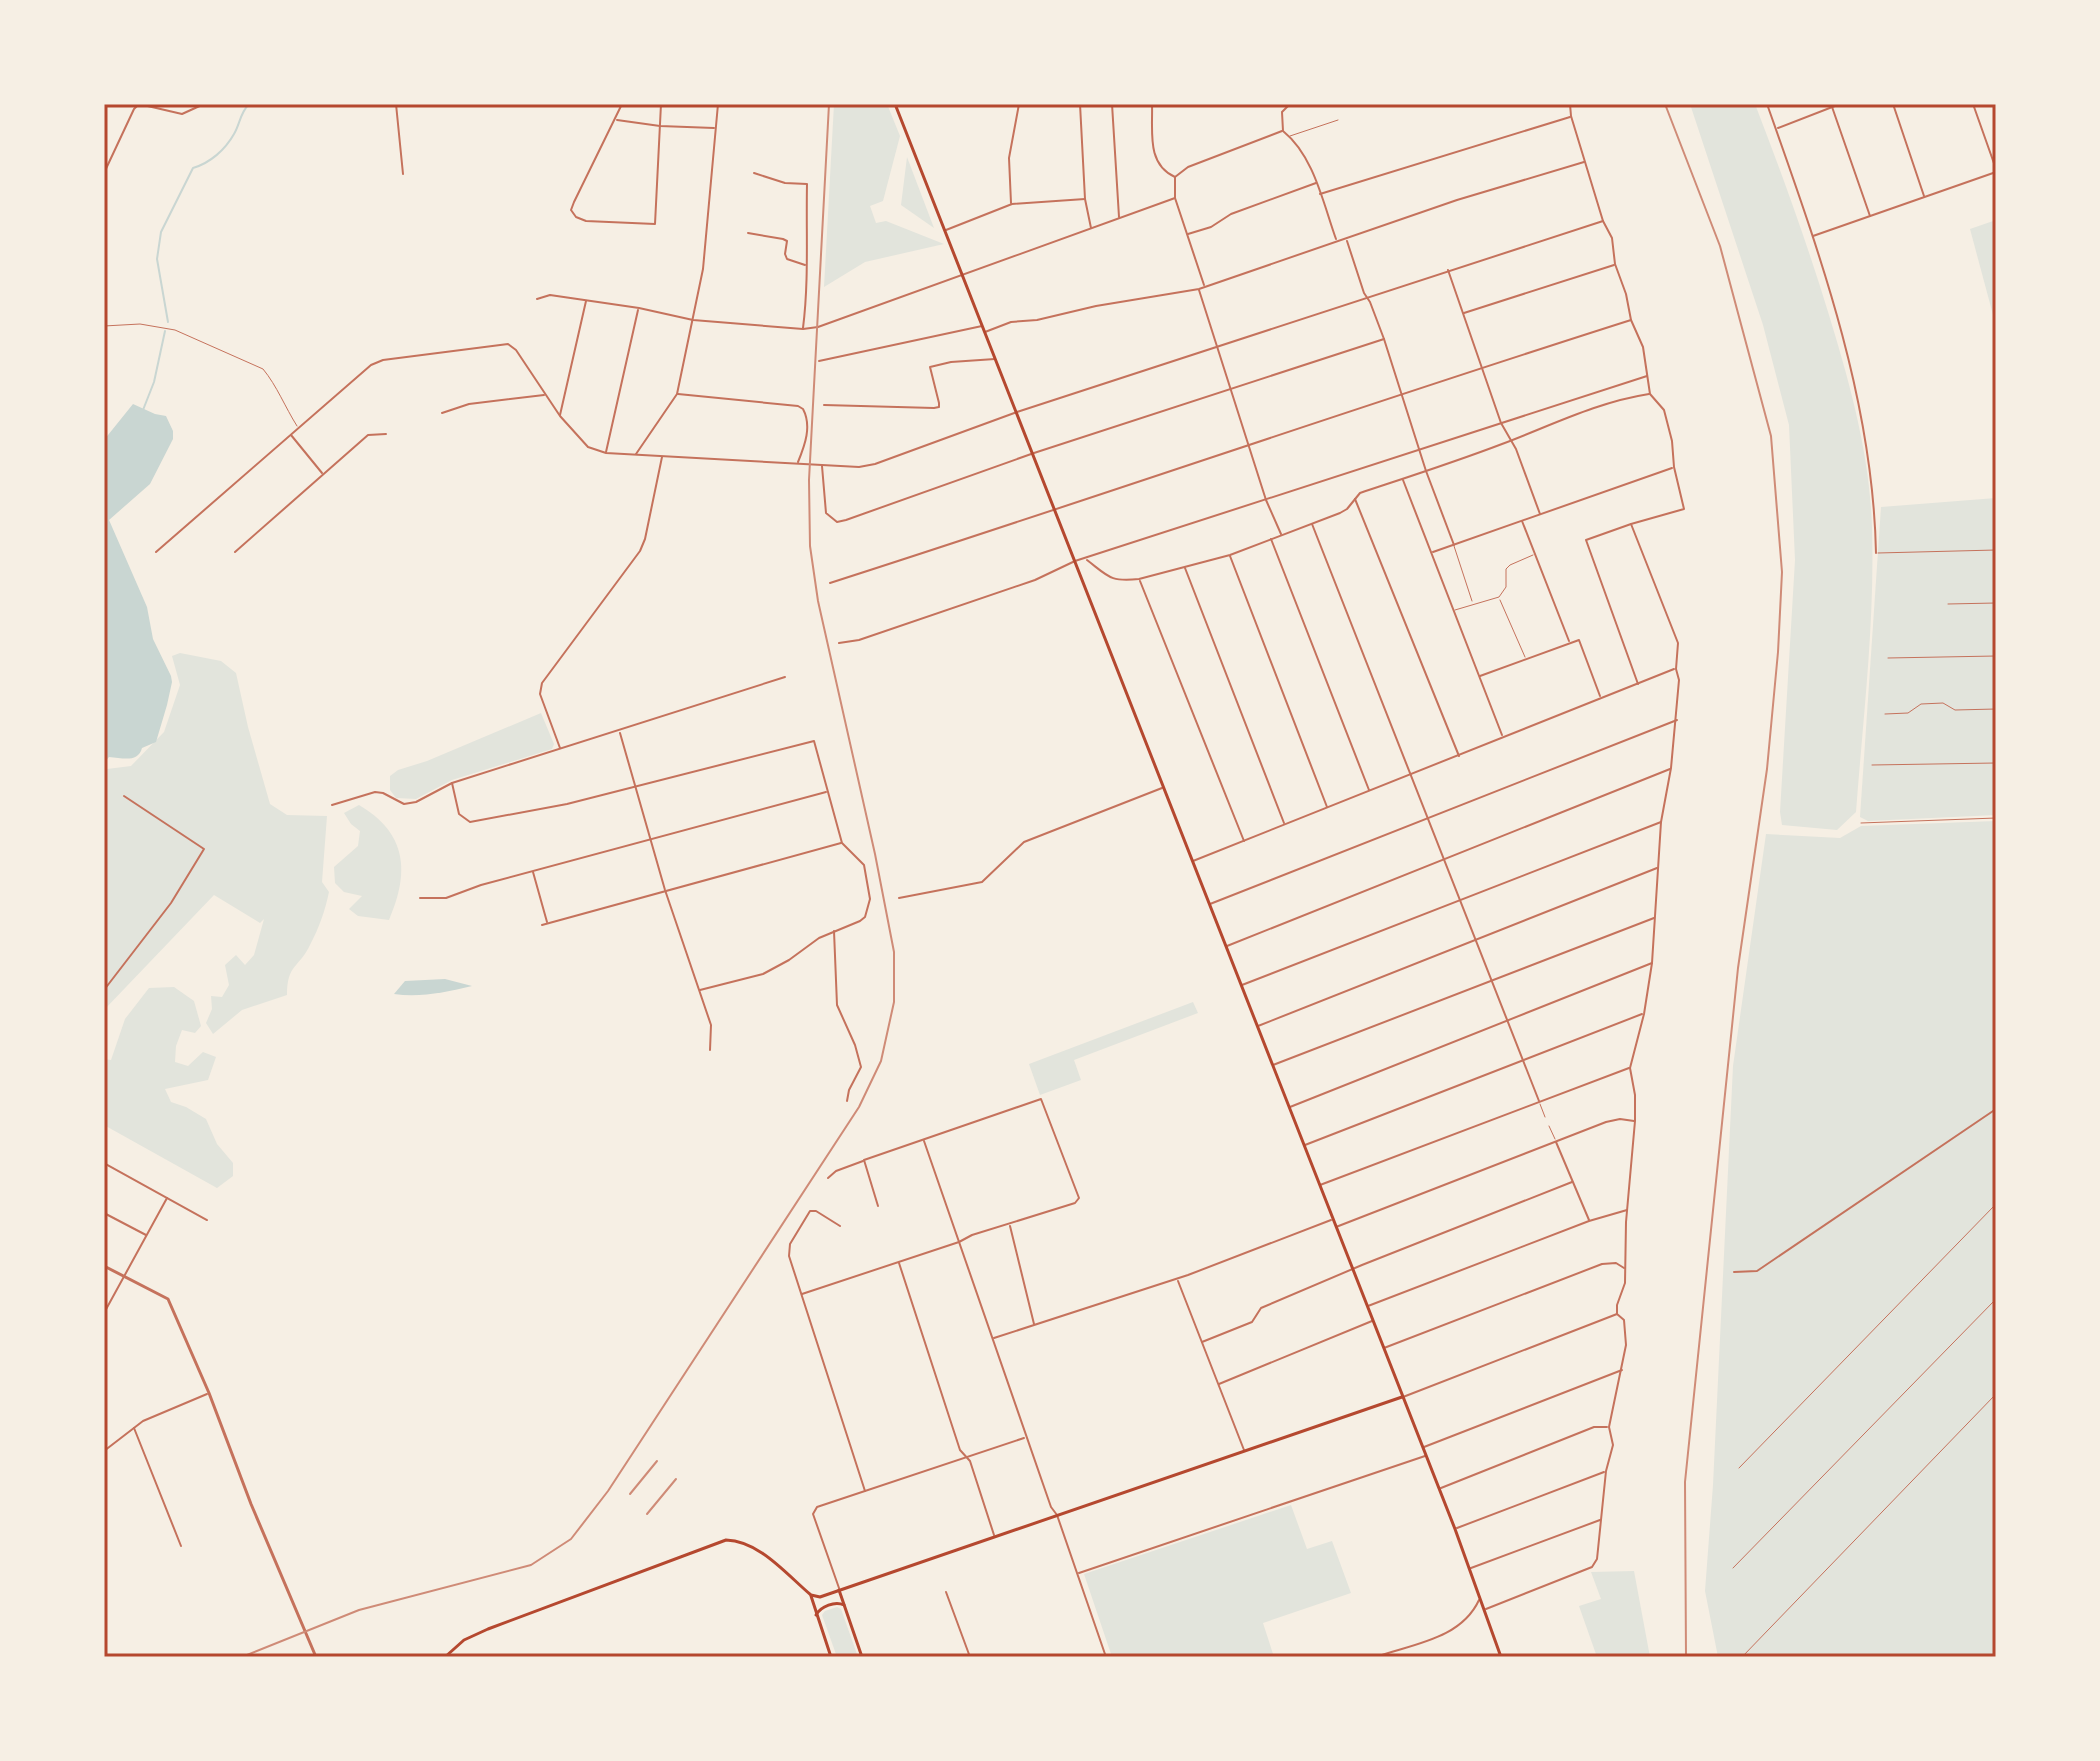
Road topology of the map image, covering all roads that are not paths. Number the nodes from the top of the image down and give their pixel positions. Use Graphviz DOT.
graph roads {
  1 [pos="204,104"];
  2 [pos="396,104"];
  3 [pos="622,104"];
  4 [pos="661,104"];
  5 [pos="718,104"];
  6 [pos="895,104"];
  7 [pos="1019,104"];
  8 [pos="1080,104"];
  9 [pos="1112,104"];
  10 [pos="1152,104"];
  11 [pos="1290,104"];
  12 [pos="1570,104"];
  13 [pos="1767,104"];
  14 [pos="1840,104"];
  15 [pos="1893,104"];
  16 [pos="1973,104"];
  17 [pos="1831,106"];
  18 [pos="1571,116"];
  19 [pos="614,120"];
  20 [pos="1338,120"];
  21 [pos="660,126"];
  22 [pos="715,128"];
  23 [pos="1775,128"];
  24 [pos="1283,131"];
  25 [pos="1290,136"];
  26 [pos="1585,161"];
  27 [pos="1996,170"];
  28 [pos="104,173"];
  29 [pos="754,173"];
  30 [pos="403,174"];
  31 [pos="1175,177"];
  32 [pos="1316,183"];
  33 [pos="1320,194"];
  34 [pos="1925,197"];
  35 [pos="1175,198"];
  36 [pos="1085,199"];
  37 [pos="1012,204"];
  38 [pos="1870,216"];
  39 [pos="1119,219"];
  40 [pos="1603,221"];
  41 [pos="1091,229"];
  42 [pos="946,230"];
  43 [pos="748,233"];
  44 [pos="1187,234"];
  45 [pos="1813,236"];
  46 [pos="1346,239"];
  47 [pos="1336,240"];
  48 [pos="1615,264"];
  49 [pos="806,266"];
  50 [pos="1448,270"];
  51 [pos="964,276"];
  52 [pos="1204,286"];
  53 [pos="1199,289"];
  54 [pos="1367,298"];
  55 [pos="537,299"];
  56 [pos="586,299"];
  57 [pos="639,308"];
  58 [pos="1463,313"];
  59 [pos="693,320"];
  60 [pos="1631,320"];
  61 [pos="104,326"];
  62 [pos="983,326"];
  63 [pos="803,329"];
  64 [pos="985,332"];
  65 [pos="1384,339"];
  66 [pos="1217,346"];
  67 [pos="996,359"];
  68 [pos="819,361"];
  69 [pos="1482,367"];
  70 [pos="1647,376"];
  71 [pos="1230,388"];
  72 [pos="677,394"];
  73 [pos="1403,394"];
  74 [pos="1650,394"];
  75 [pos="545,395"];
  76 [pos="824,405"];
  77 [pos="1017,412"];
  78 [pos="442,413"];
  79 [pos="560,416"];
  80 [pos="1501,423"];
  81 [pos="298,428"];
  82 [pos="386,434"];
  83 [pos="290,435"];
  84 [pos="1510,441"];
  85 [pos="1248,443"];
  86 [pos="1419,450"];
  87 [pos="606,453"];
  88 [pos="1034,453"];
  89 [pos="636,454"];
  90 [pos="663,456"];
  91 [pos="798,463"];
  92 [pos="822,466"];
  93 [pos="1674,467"];
  94 [pos="1426,471"];
  95 [pos="323,474"];
  96 [pos="1402,479"];
  97 [pos="1354,498"];
  98 [pos="1266,500"];
  99 [pos="1054,511"];
  100 [pos="1540,514"];
  101 [pos="1522,521"];
  102 [pos="1312,524"];
  103 [pos="1631,524"];
  104 [pos="1281,535"];
  105 [pos="1271,539"];
  106 [pos="1454,545"];
  107 [pos="1996,550"];
  108 [pos="156,552"];
  109 [pos="235,552"];
  110 [pos="1432,552"];
  111 [pos="1876,553"];
  112 [pos="1535,554"];
  113 [pos="1230,555"];
  114 [pos="1086,559"];
  115 [pos="1075,561"];
  116 [pos="1184,567"];
  117 [pos="1139,579"];
  118 [pos="830,583"];
  119 [pos="1499,597"];
  120 [pos="1996,603"];
  121 [pos="1473,604"];
  122 [pos="1948,604"];
  123 [pos="1454,610"];
  124 [pos="1570,642"];
  125 [pos="839,643"];
  126 [pos="1996,656"];
  127 [pos="1888,658"];
  128 [pos="1525,659"];
  129 [pos="1676,669"];
  130 [pos="1479,676"];
  131 [pos="785,677"];
  132 [pos="1638,684"];
  133 [pos="1600,699"];
  134 [pos="1996,709"];
  135 [pos="1885,714"];
  136 [pos="1677,720"];
  137 [pos="620,730"];
  138 [pos="1503,738"];
  139 [pos="560,749"];
  140 [pos="1459,756"];
  141 [pos="1996,763"];
  142 [pos="1872,765"];
  143 [pos="1671,768"];
  144 [pos="1411,775"];
  145 [pos="452,783"];
  146 [pos="637,785"];
  147 [pos="1164,787"];
  148 [pos="827,791"];
  149 [pos="1369,791"];
  150 [pos="124,796"];
  151 [pos="332,805"];
  152 [pos="1327,808"];
  153 [pos="1428,818"];
  154 [pos="1996,818"];
  155 [pos="1661,822"];
  156 [pos="1861,823"];
  157 [pos="1285,825"];
  158 [pos="652,839"];
  159 [pos="1244,841"];
  160 [pos="842,843"];
  161 [pos="1444,859"];
  162 [pos="1192,861"];
  163 [pos="1659,867"];
  164 [pos="533,872"];
  165 [pos="665,890"];
  166 [pos="420,898"];
  167 [pos="899,898"];
  168 [pos="1460,899"];
  169 [pos="1209,904"];
  170 [pos="1654,918"];
  171 [pos="547,923"];
  172 [pos="542,925"];
  173 [pos="834,931"];
  174 [pos="1475,939"];
  175 [pos="1225,946"];
  176 [pos="1652,963"];
  177 [pos="1492,980"];
  178 [pos="1241,985"];
  179 [pos="104,990"];
  180 [pos="700,990"];
  181 [pos="1644,1014"];
  182 [pos="1508,1020"];
  183 [pos="1257,1026"];
  184 [pos="710,1050"];
  185 [pos="1524,1059"];
  186 [pos="1272,1066"];
  187 [pos="1630,1068"];
  188 [pos="847,1101"];
  189 [pos="1539,1101"];
  190 [pos="1289,1107"];
  191 [pos="1996,1109"];
  192 [pos="1545,1117"];
  193 [pos="1635,1121"];
  194 [pos="1549,1126"];
  195 [pos="923,1140"];
  196 [pos="1556,1142"];
  197 [pos="1304,1146"];
  198 [pos="864,1160"];
  199 [pos="104,1163"];
  200 [pos="828,1178"];
  201 [pos="1572,1182"];
  202 [pos="1319,1186"];
  203 [pos="167,1198"];
  204 [pos="1996,1204"];
  205 [pos="878,1206"];
  206 [pos="1627,1210"];
  207 [pos="104,1213"];
  208 [pos="207,1220"];
  209 [pos="1333,1220"];
  210 [pos="1589,1221"];
  211 [pos="1009,1224"];
  212 [pos="840,1226"];
  213 [pos="1335,1227"];
  214 [pos="146,1235"];
  215 [pos="959,1242"];
  216 [pos="899,1262"];
  217 [pos="104,1266"];
  218 [pos="1624,1268"];
  219 [pos="1352,1270"];
  220 [pos="1734,1272"];
  221 [pos="124,1276"];
  222 [pos="1177,1279"];
  223 [pos="802,1294"];
  224 [pos="1996,1299"];
  225 [pos="1367,1307"];
  226 [pos="104,1313"];
  227 [pos="1617,1314"];
  228 [pos="1372,1321"];
  229 [pos="1035,1325"];
  230 [pos="993,1339"];
  231 [pos="1202,1342"];
  232 [pos="1383,1349"];
  233 [pos="1622,1370"];
  234 [pos="1218,1385"];
  235 [pos="209,1393"];
  236 [pos="1996,1394"];
  237 [pos="1402,1397"];
  238 [pos="1609,1427"];
  239 [pos="134,1428"];
  240 [pos="1026,1438"];
  241 [pos="1423,1447"];
  242 [pos="104,1451"];
  243 [pos="1245,1451"];
  244 [pos="1426,1456"];
  245 [pos="966,1458"];
  246 [pos="1739,1468"];
  247 [pos="1606,1471"];
  248 [pos="1440,1489"];
  249 [pos="865,1491"];
  250 [pos="1057,1515"];
  251 [pos="1600,1520"];
  252 [pos="1455,1529"];
  253 [pos="995,1537"];
  254 [pos="181,1546"];
  255 [pos="1471,1568"];
  256 [pos="1733,1568"];
  257 [pos="1078,1573"];
  258 [pos="839,1590"];
  259 [pos="946,1592"];
  260 [pos="811,1595"];
  261 [pos="1480,1596"];
  262 [pos="845,1606"];
  263 [pos="1485,1609"];
  264 [pos="816,1615"];
  265 [pos="316,1657"];
  266 [pos="445,1657"];
  267 [pos="831,1657"];
  268 [pos="862,1657"];
  269 [pos="970,1657"];
  270 [pos="1106,1657"];
  271 [pos="1376,1657"];
  272 [pos="1501,1657"];
  273 [pos="1742,1657"];
  1 -- 28 [label="street"];
  2 -- 30 [label="street"];
  3 -- 19 [label="street"];
  4 -- 21 [label="street"];
  5 -- 22 [label="street"];
  6 -- 42 [label="main road"];
  7 -- 37 [label="street"];
  8 -- 36 [label="street"];
  9 -- 39 [label="street"];
  10 -- 31 [label="street"];
  11 -- 24 [label="street"];
  12 -- 18 [label="street"];
  13 -- 23 [label="street"];
  14 -- 17 [label="street"];
  15 -- 34 [label="street"];
  16 -- 27 [label="street"];
  17 -- 23 [label="street"];
  17 -- 38 [label="street"];
  18 -- 26 [label="street"];
  18 -- 33 [label="street"];
  19 -- 21 [label="street"];
  19 -- 21 [label="street"];
  20 -- 25 [label="lane"];
  21 -- 22 [label="street"];
  22 -- 59 [label="street"];
  23 -- 45 [label="street"];
  24 -- 25 [label="street"];
  24 -- 31 [label="street"];
  25 -- 32 [label="street"];
  26 -- 40 [label="street"];
  26 -- 46 [label="street"];
  27 -- 34 [label="street"];
  29 -- 49 [label="street"];
  31 -- 35 [label="street"];
  32 -- 33 [label="street"];
  32 -- 44 [label="street"];
  33 -- 47 [label="street"];
  34 -- 38 [label="street"];
  35 -- 39 [label="street"];
  35 -- 44 [label="street"];
  36 -- 37 [label="street"];
  36 -- 41 [label="street"];
  37 -- 42 [label="street"];
  38 -- 45 [label="street"];
  39 -- 41 [label="street"];
  40 -- 48 [label="street"];
  40 -- 50 [label="street"];
  41 -- 51 [label="street"];
  42 -- 51 [label="main road"];
  43 -- 49 [label="street"];
  44 -- 52 [label="street"];
  45 -- 111 [label="street"];
  46 -- 47 [label="street"];
  46 -- 54 [label="street"];
  47 -- 52 [label="street"];
  48 -- 58 [label="street"];
  48 -- 60 [label="street"];
  49 -- 63 [label="street"];
  50 -- 54 [label="street"];
  50 -- 58 [label="street"];
  51 -- 62 [label="main road"];
  51 -- 63 [label="street"];
  52 -- 53 [label="street"];
  53 -- 64 [label="street"];
  53 -- 66 [label="street"];
  54 -- 65 [label="street"];
  54 -- 66 [label="street"];
  55 -- 56 [label="street"];
  56 -- 57 [label="street"];
  56 -- 79 [label="street"];
  57 -- 59 [label="street"];
  57 -- 87 [label="street"];
  58 -- 69 [label="street"];
  59 -- 63 [label="street"];
  59 -- 72 [label="street"];
  60 -- 69 [label="street"];
  60 -- 70 [label="street"];
  61 -- 81 [label="lane"];
  62 -- 64 [label="main road"];
  62 -- 68 [label="street"];
  64 -- 67 [label="main road"];
  65 -- 71 [label="street"];
  65 -- 73 [label="street"];
  66 -- 71 [label="street"];
  66 -- 77 [label="street"];
  67 -- 76 [label="street"];
  67 -- 77 [label="main road"];
  69 -- 73 [label="street"];
  69 -- 80 [label="street"];
  70 -- 74 [label="street"];
  70 -- 80 [label="street"];
  71 -- 85 [label="street"];
  71 -- 88 [label="street"];
  72 -- 89 [label="street"];
  72 -- 91 [label="street"];
  73 -- 85 [label="street"];
  73 -- 86 [label="street"];
  74 -- 84 [label="street"];
  74 -- 93 [label="street"];
  75 -- 78 [label="street"];
  75 -- 79 [label="street"];
  75 -- 81 [label="street"];
  77 -- 88 [label="main road"];
  77 -- 92 [label="street"];
  79 -- 87 [label="street"];
  80 -- 84 [label="street"];
  80 -- 86 [label="street"];
  81 -- 83 [label="street"];
  82 -- 95 [label="street"];
  83 -- 95 [label="street"];
  83 -- 108 [label="street"];
  84 -- 94 [label="street"];
  84 -- 100 [label="street"];
  85 -- 98 [label="street"];
  85 -- 99 [label="street"];
  86 -- 94 [label="street"];
  86 -- 98 [label="street"];
  87 -- 89 [label="street"];
  88 -- 92 [label="street"];
  88 -- 99 [label="main road"];
  89 -- 90 [label="street"];
  90 -- 91 [label="street"];
  90 -- 139 [label="street"];
  91 -- 92 [label="street"];
  93 -- 100 [label="street"];
  93 -- 103 [label="street"];
  94 -- 96 [label="street"];
  94 -- 106 [label="street"];
  95 -- 109 [label="street"];
  96 -- 97 [label="street"];
  96 -- 110 [label="street"];
  97 -- 102 [label="street"];
  97 -- 140 [label="street"];
  98 -- 104 [label="street"];
  98 -- 114 [label="street"];
  99 -- 115 [label="main road"];
  99 -- 118 [label="street"];
  100 -- 101 [label="street"];
  101 -- 106 [label="street"];
  101 -- 112 [label="street"];
  102 -- 104 [label="street"];
  102 -- 144 [label="street"];
  103 -- 129 [label="street"];
  103 -- 132 [label="street"];
  104 -- 105 [label="street"];
  105 -- 113 [label="street"];
  105 -- 149 [label="street"];
  106 -- 110 [label="street"];
  106 -- 121 [label="lane"];
  107 -- 111 [label="lane"];
  110 -- 123 [label="street"];
  112 -- 119 [label="lane"];
  112 -- 124 [label="street"];
  113 -- 116 [label="street"];
  113 -- 152 [label="street"];
  114 -- 115 [label="street"];
  114 -- 117 [label="street"];
  115 -- 125 [label="street"];
  115 -- 147 [label="main road"];
  116 -- 117 [label="street"];
  116 -- 157 [label="street"];
  117 -- 159 [label="street"];
  119 -- 121 [label="lane"];
  119 -- 128 [label="lane"];
  120 -- 122 [label="lane"];
  121 -- 123 [label="lane"];
  123 -- 130 [label="street"];
  124 -- 128 [label="street"];
  124 -- 133 [label="street"];
  126 -- 127 [label="lane"];
  128 -- 130 [label="street"];
  129 -- 132 [label="street"];
  129 -- 136 [label="street"];
  130 -- 138 [label="street"];
  131 -- 137 [label="street"];
  132 -- 133 [label="street"];
  133 -- 138 [label="street"];
  134 -- 135 [label="lane"];
  136 -- 143 [label="street"];
  136 -- 153 [label="street"];
  137 -- 139 [label="street"];
  137 -- 146 [label="street"];
  138 -- 140 [label="street"];
  139 -- 145 [label="street"];
  140 -- 144 [label="street"];
  141 -- 142 [label="lane"];
  143 -- 155 [label="street"];
  143 -- 161 [label="street"];
  144 -- 149 [label="street"];
  144 -- 153 [label="street"];
  145 -- 146 [label="street"];
  145 -- 151 [label="street"];
  146 -- 148 [label="street"];
  146 -- 158 [label="street"];
  147 -- 162 [label="main road"];
  147 -- 167 [label="street"];
  148 -- 158 [label="street"];
  148 -- 160 [label="street"];
  149 -- 152 [label="street"];
  150 -- 179 [label="street"];
  152 -- 157 [label="street"];
  153 -- 161 [label="street"];
  153 -- 169 [label="street"];
  154 -- 156 [label="lane"];
  155 -- 163 [label="street"];
  155 -- 168 [label="street"];
  157 -- 159 [label="street"];
  158 -- 164 [label="street"];
  158 -- 165 [label="street"];
  159 -- 162 [label="street"];
  160 -- 165 [label="street"];
  160 -- 173 [label="street"];
  161 -- 168 [label="street"];
  161 -- 175 [label="street"];
  162 -- 169 [label="main road"];
  163 -- 170 [label="street"];
  163 -- 174 [label="street"];
  164 -- 166 [label="street"];
  164 -- 171 [label="street"];
  165 -- 171 [label="street"];
  165 -- 180 [label="street"];
  168 -- 174 [label="street"];
  168 -- 178 [label="street"];
  169 -- 175 [label="main road"];
  170 -- 176 [label="street"];
  170 -- 177 [label="street"];
  171 -- 172 [label="street"];
  173 -- 180 [label="street"];
  173 -- 188 [label="street"];
  174 -- 177 [label="street"];
  174 -- 183 [label="street"];
  175 -- 178 [label="main road"];
  176 -- 181 [label="street"];
  176 -- 182 [label="street"];
  177 -- 182 [label="street"];
  177 -- 186 [label="street"];
  178 -- 183 [label="main road"];
  180 -- 184 [label="street"];
  181 -- 185 [label="street"];
  181 -- 187 [label="street"];
  182 -- 185 [label="street"];
  182 -- 190 [label="street"];
  183 -- 186 [label="main road"];
  185 -- 189 [label="street"];
  185 -- 197 [label="street"];
  186 -- 190 [label="main road"];
  187 -- 189 [label="street"];
  187 -- 193 [label="street"];
  189 -- 192 [label="lane"];
  189 -- 202 [label="street"];
  190 -- 197 [label="main road"];
  191 -- 220 [label="street"];
  193 -- 196 [label="street"];
  193 -- 206 [label="street"];
  194 -- 196 [label="lane"];
  195 -- 198 [label="street"];
  195 -- 211 [label="street"];
  195 -- 215 [label="street"];
  196 -- 201 [label="street"];
  196 -- 213 [label="street"];
  197 -- 202 [label="main road"];
  198 -- 200 [label="street"];
  198 -- 205 [label="street"];
  199 -- 203 [label="street"];
  201 -- 210 [label="street"];
  201 -- 219 [label="street"];
  202 -- 209 [label="main road"];
  203 -- 208 [label="street"];
  203 -- 214 [label="street"];
  204 -- 246 [label="lane"];
  206 -- 210 [label="street"];
  206 -- 218 [label="street"];
  207 -- 214 [label="street"];
  209 -- 213 [label="main road"];
  209 -- 222 [label="street"];
  210 -- 225 [label="street"];
  211 -- 215 [label="street"];
  211 -- 229 [label="street"];
  212 -- 223 [label="street"];
  213 -- 219 [label="main road"];
  214 -- 221 [label="street"];
  215 -- 216 [label="street"];
  215 -- 230 [label="street"];
  216 -- 223 [label="street"];
  216 -- 245 [label="street"];
  217 -- 221 [label="street"];
  218 -- 227 [label="street"];
  218 -- 232 [label="street"];
  219 -- 225 [label="main road"];
  219 -- 231 [label="street"];
  221 -- 226 [label="street"];
  221 -- 235 [label="street"];
  222 -- 229 [label="street"];
  222 -- 231 [label="street"];
  223 -- 249 [label="street"];
  224 -- 256 [label="lane"];
  225 -- 228 [label="main road"];
  227 -- 233 [label="street"];
  227 -- 237 [label="street"];
  228 -- 232 [label="main road"];
  228 -- 234 [label="street"];
  229 -- 230 [label="street"];
  230 -- 240 [label="street"];
  231 -- 234 [label="street"];
  232 -- 237 [label="main road"];
  233 -- 238 [label="street"];
  233 -- 241 [label="street"];
  234 -- 243 [label="street"];
  235 -- 239 [label="street"];
  235 -- 265 [label="street"];
  236 -- 273 [label="lane"];
  237 -- 241 [label="main road"];
  237 -- 243 [label="main road"];
  238 -- 247 [label="street"];
  238 -- 248 [label="street"];
  239 -- 242 [label="street"];
  239 -- 254 [label="street"];
  240 -- 245 [label="street"];
  240 -- 250 [label="street"];
  241 -- 244 [label="main road"];
  243 -- 250 [label="main road"];
  244 -- 248 [label="main road"];
  244 -- 257 [label="street"];
  245 -- 249 [label="street"];
  245 -- 253 [label="street"];
  247 -- 251 [label="street"];
  247 -- 252 [label="street"];
  248 -- 252 [label="main road"];
  249 -- 258 [label="street"];
  250 -- 253 [label="main road"];
  250 -- 257 [label="street"];
  251 -- 255 [label="street"];
  251 -- 263 [label="street"];
  252 -- 255 [label="main road"];
  253 -- 258 [label="main road"];
  255 -- 261 [label="main road"];
  257 -- 270 [label="street"];
  258 -- 260 [label="main road"];
  258 -- 262 [label="main road"];
  259 -- 269 [label="street"];
  260 -- 264 [label="main road"];
  260 -- 266 [label="main road"];
  261 -- 263 [label="main road"];
  261 -- 271 [label="street"];
  262 -- 264 [label="main road"];
  262 -- 268 [label="main road"];
  263 -- 272 [label="main road"];
  264 -- 267 [label="main road"];
}
